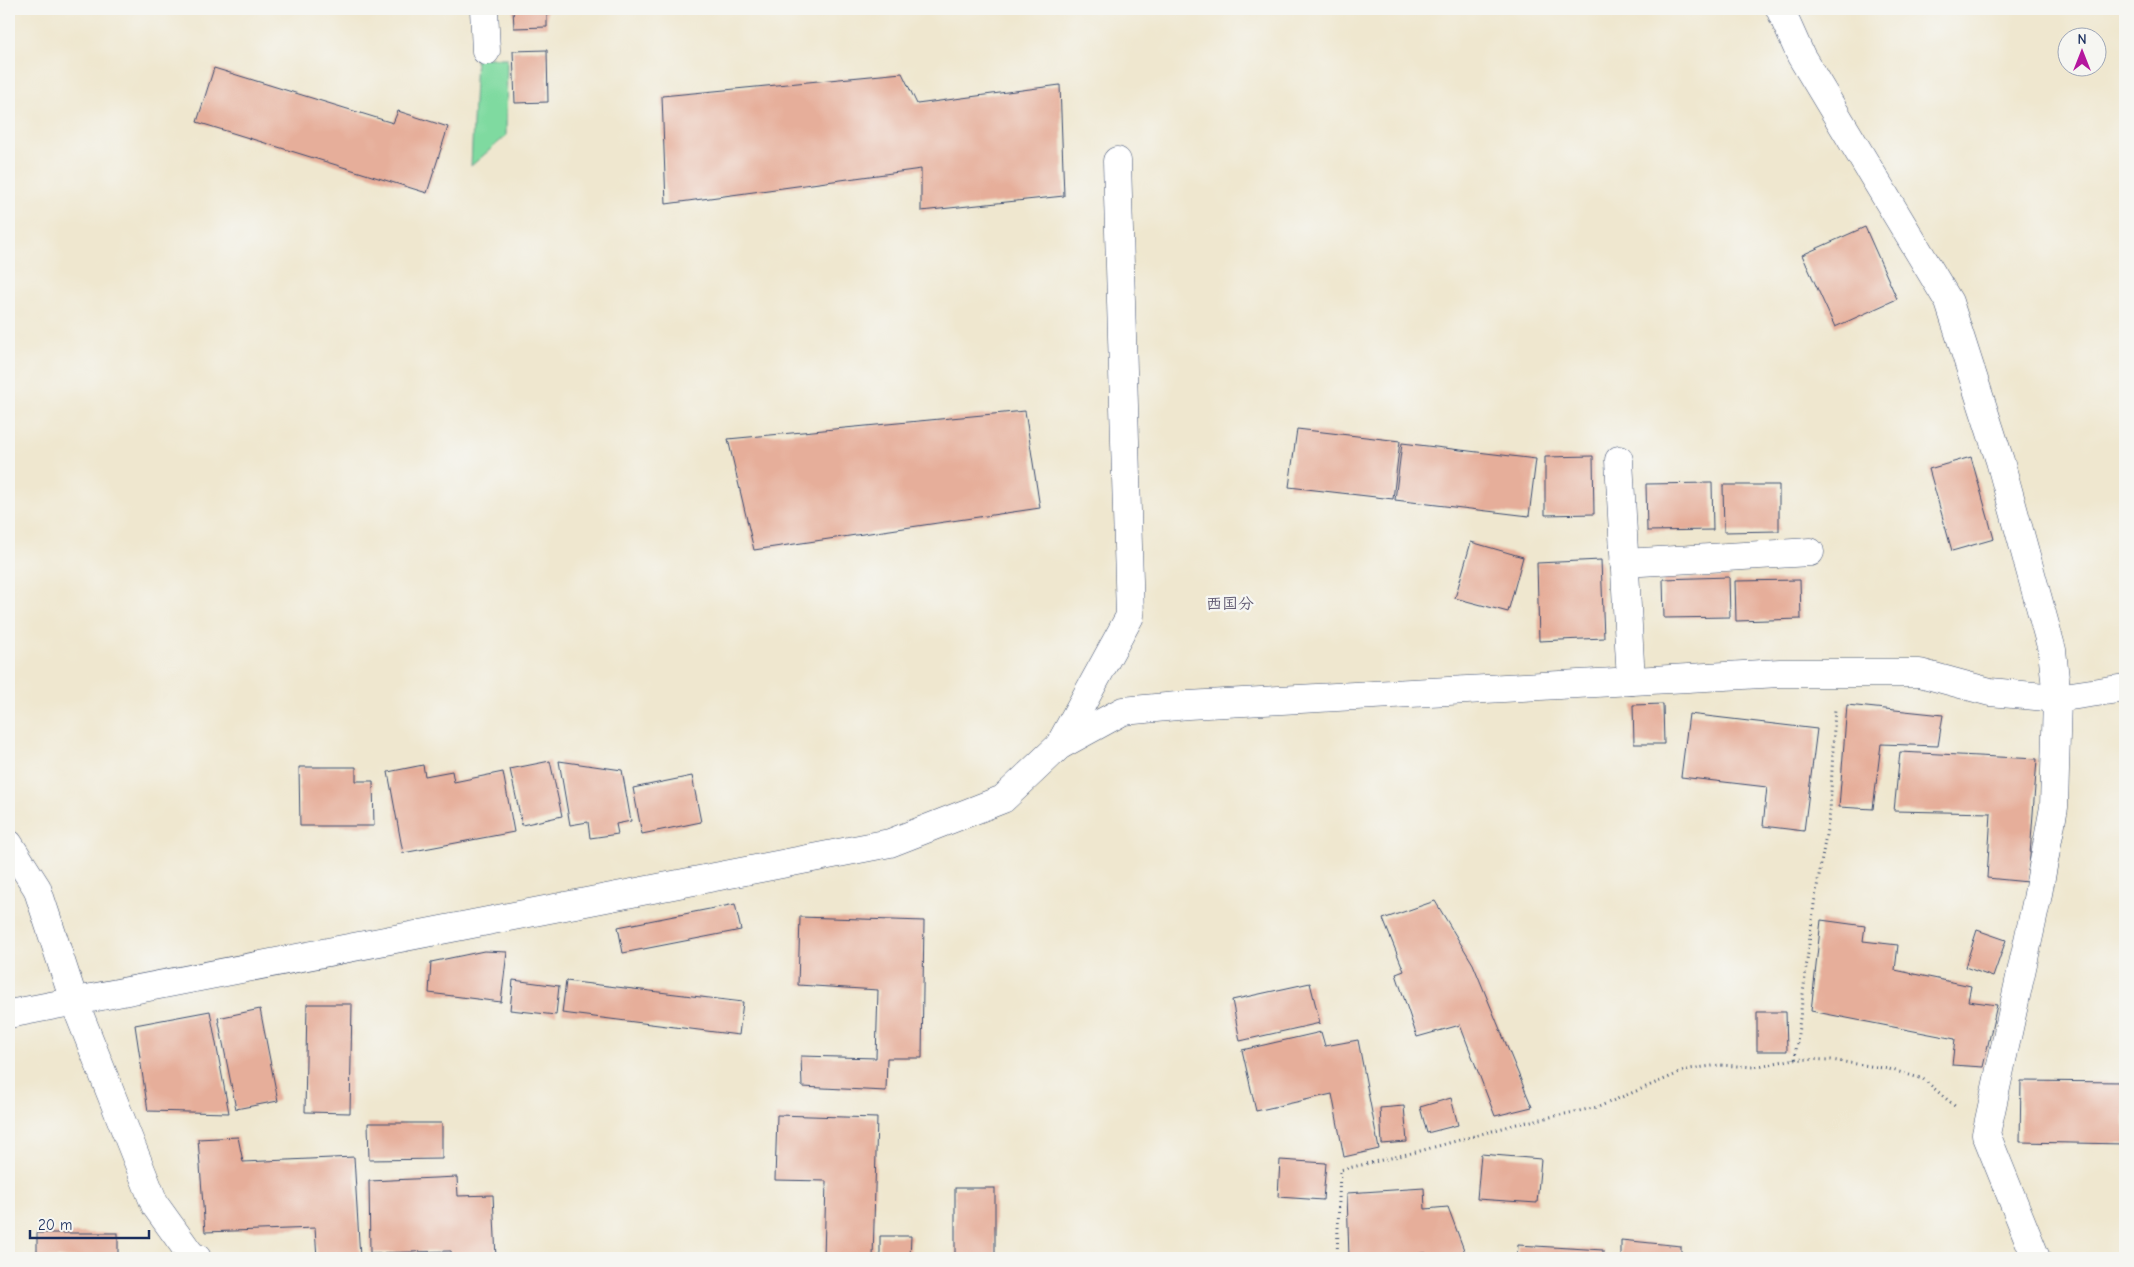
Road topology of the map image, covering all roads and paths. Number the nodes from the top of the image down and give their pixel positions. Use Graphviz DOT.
graph roads {
  1 [pos="484,9"];
  2 [pos="1780,9"];
  3 [pos="486,51"];
  4 [pos="1117,161"];
  5 [pos="1619,460"];
  6 [pos="1810,552"];
  7 [pos="1624,563"];
  8 [pos="1837,673"];
  9 [pos="1630,681"];
  10 [pos="2125,688"];
  11 [pos="2057,698"];
  12 [pos="1059,746"];
  13 [pos="9,844"];
  14 [pos="74,1001"];
  15 [pos="9,1014"];
  16 [pos="1795,1059"];
  17 [pos="1986,1134"];
  18 [pos="197,1258"];
  19 [pos="1337,1258"];
  20 [pos="2036,1258"];
  1 -- 3 [label="street"];
  2 -- 11 [label="street"];
  4 -- 12 [label="street"];
  5 -- 7 [label="street"];
  6 -- 7 [label="street"];
  7 -- 9 [label="street"];
  8 -- 9 [label="street"];
  8 -- 11 [label="street"];
  8 -- 16 [label="path"];
  9 -- 12 [label="street"];
  10 -- 11 [label="street"];
  11 -- 17 [label="street"];
  12 -- 14 [label="street"];
  13 -- 14 [label="street"];
  14 -- 15 [label="street"];
  14 -- 18 [label="street"];
  16 -- 17 [label="path"];
  16 -- 19 [label="path"];
  17 -- 20 [label="street"];
}
